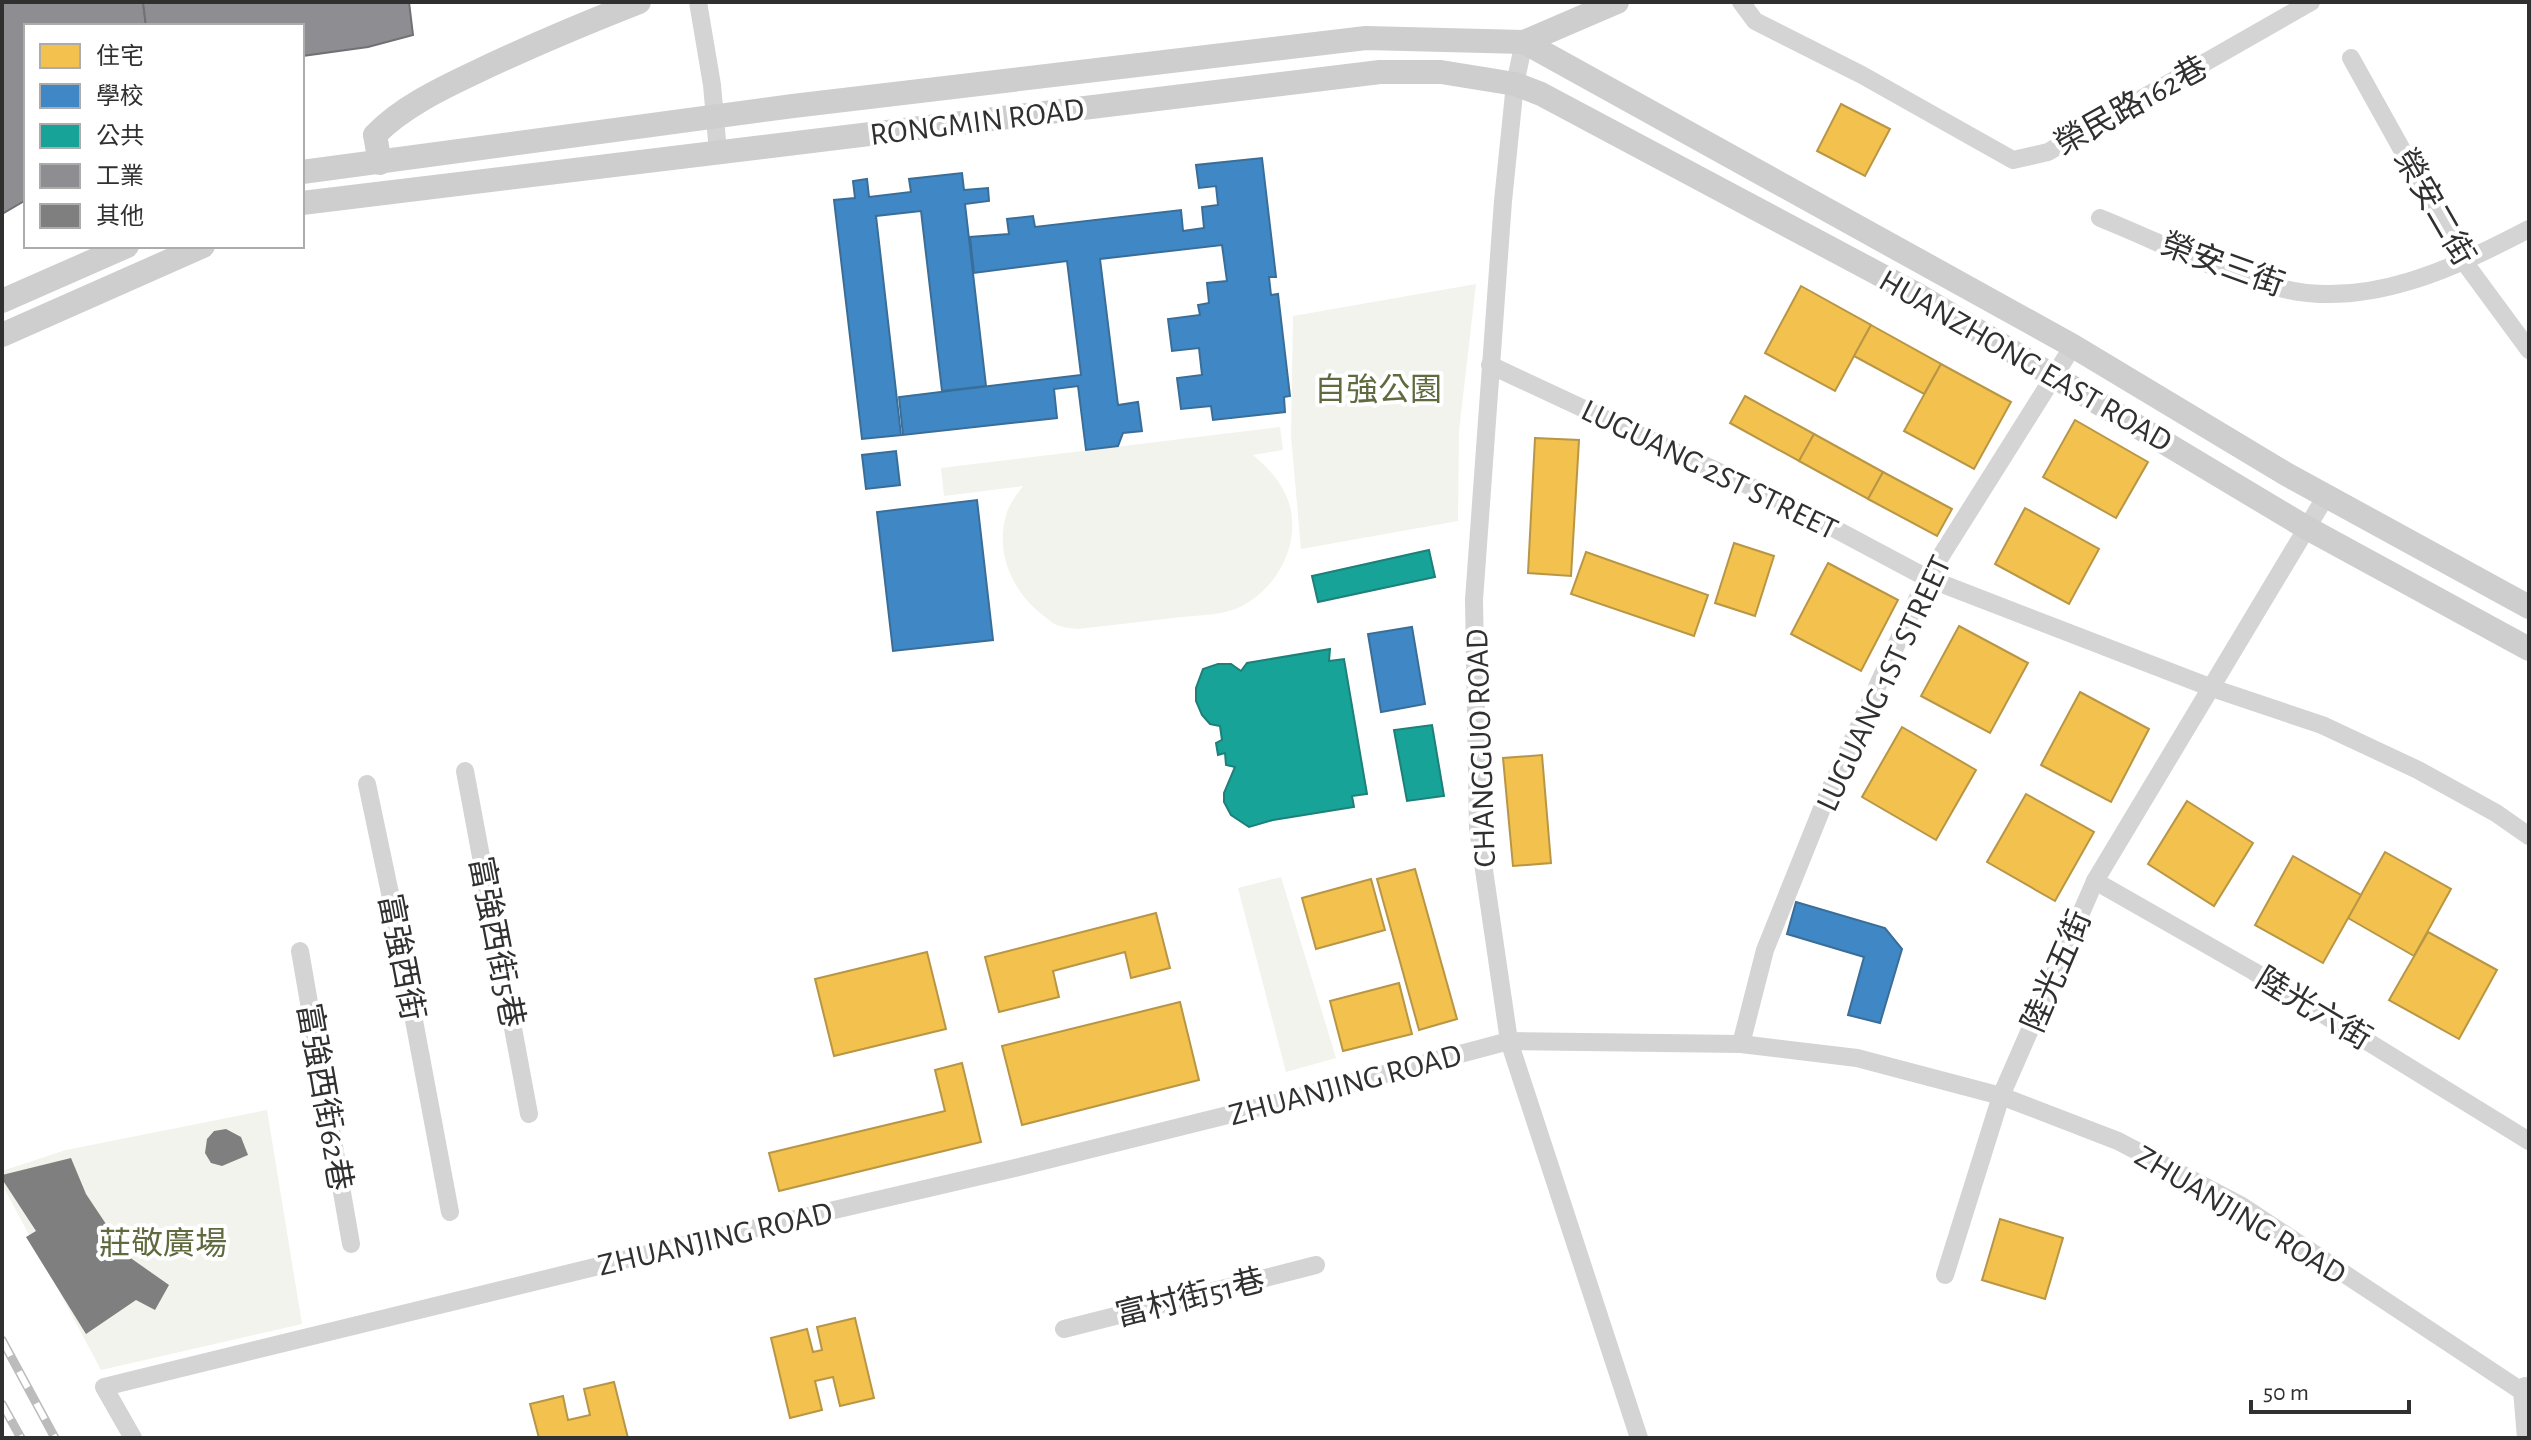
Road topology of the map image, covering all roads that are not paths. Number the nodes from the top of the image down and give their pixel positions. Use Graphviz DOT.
graph roads {
  1 [pos="639,2"];
  2 [pos="698,2"];
  3 [pos="1617,2"];
  4 [pos="1741,2"];
  5 [pos="2311,2"];
  6 [pos="1524,42"];
  7 [pos="2351,58"];
  8 [pos="1515,84"];
  9 [pos="714,116"];
  10 [pos="718,152"];
  11 [pos="380,163"];
  12 [pos="304,172"];
  13 [pos="304,203"];
  14 [pos="2100,218"];
  15 [pos="2529,229"];
  16 [pos="122,248"];
  17 [pos="198,248"];
  18 [pos="2465,263"];
  19 [pos="2,301"];
  20 [pos="2,335"];
  21 [pos="2073,346"];
  22 [pos="2529,350"];
  23 [pos="1490,365"];
  24 [pos="2055,375"];
  25 [pos="2326,496"];
  26 [pos="2307,528"];
  27 [pos="1927,578"];
  28 [pos="2529,607"];
  29 [pos="2529,649"];
  30 [pos="2212,688"];
  31 [pos="465,771"];
  32 [pos="367,784"];
  33 [pos="2529,836"];
  34 [pos="2095,881"];
  35 [pos="300,951"];
  36 [pos="1509,1041"];
  37 [pos="1741,1044"];
  38 [pos="2001,1096"];
  39 [pos="529,1114"];
  40 [pos="2529,1141"];
  41 [pos="450,1212"];
  42 [pos="351,1244"];
  43 [pos="1316,1265"];
  44 [pos="1945,1275"];
  45 [pos="1064,1329"];
  46 [pos="2527,1389"];
  47 [pos="133,1438"];
  48 [pos="1639,1438"];
  49 [pos="2526,1438"];
  1 -- 11 [label="street"];
  2 -- 9 [label="street"];
  3 -- 6 [label="street, RONGMIN ROAD"];
  4 -- 5 [label="street, 榮民路162巷"];
  6 -- 8 [label="street"];
  6 -- 9 [label="street, RONGMIN ROAD"];
  6 -- 21 [label="street, HUANZHONG EAST ROAD"];
  7 -- 18 [label="street, 榮安二街"];
  8 -- 10 [label="street, RONGMIN ROAD"];
  8 -- 23 [label="street, CHANGGUO ROAD"];
  8 -- 24 [label="street, HUANZHONG EAST ROAD"];
  9 -- 10 [label="street"];
  9 -- 11 [label="street, RONGMIN ROAD"];
  10 -- 13 [label="street, RONGMIN ROAD"];
  11 -- 12 [label="street, RONGMIN ROAD"];
  14 -- 18 [label="street, 榮安三街"];
  15 -- 18 [label="street, 榮安三街"];
  16 -- 19 [label="street"];
  17 -- 20 [label="street"];
  18 -- 22 [label="street, 榮安二街"];
  21 -- 24 [label="street, LUGUANG 1ST STREET"];
  21 -- 25 [label="street, HUANZHONG EAST ROAD"];
  23 -- 27 [label="street, LUGUANG 2ST STREET"];
  23 -- 36 [label="street, CHANGGUO ROAD"];
  24 -- 26 [label="street, HUANZHONG EAST ROAD"];
  24 -- 27 [label="street, LUGUANG 1ST STREET"];
  25 -- 26 [label="street, 陸光五街"];
  25 -- 28 [label="street, HUANZHONG EAST ROAD"];
  26 -- 29 [label="street, HUANZHONG EAST ROAD"];
  26 -- 30 [label="street, 陸光五街"];
  27 -- 30 [label="street, LUGUANG 2ST STREET"];
  27 -- 37 [label="street, LUGUANG 1ST STREET"];
  30 -- 33 [label="street, LUGUANG 2ST STREET"];
  30 -- 34 [label="street, 陸光五街"];
  31 -- 39 [label="street, 富強西街5巷"];
  32 -- 41 [label="street, 富強西街"];
  34 -- 38 [label="street, 陸光五街"];
  34 -- 40 [label="street, 陸光六街"];
  35 -- 42 [label="street, 富強西街62巷"];
  36 -- 37 [label="street, ZHUANJING ROAD"];
  36 -- 47 [label="street, ZHUANJING ROAD"];
  36 -- 48 [label="street, CHANGGUO ROAD"];
  37 -- 38 [label="street, ZHUANJING ROAD"];
  38 -- 44 [label="street, 陸光五街"];
  38 -- 46 [label="street, ZHUANJING ROAD"];
  43 -- 45 [label="street, 富村街51巷"];
  46 -- 49 [label="street"];
}
